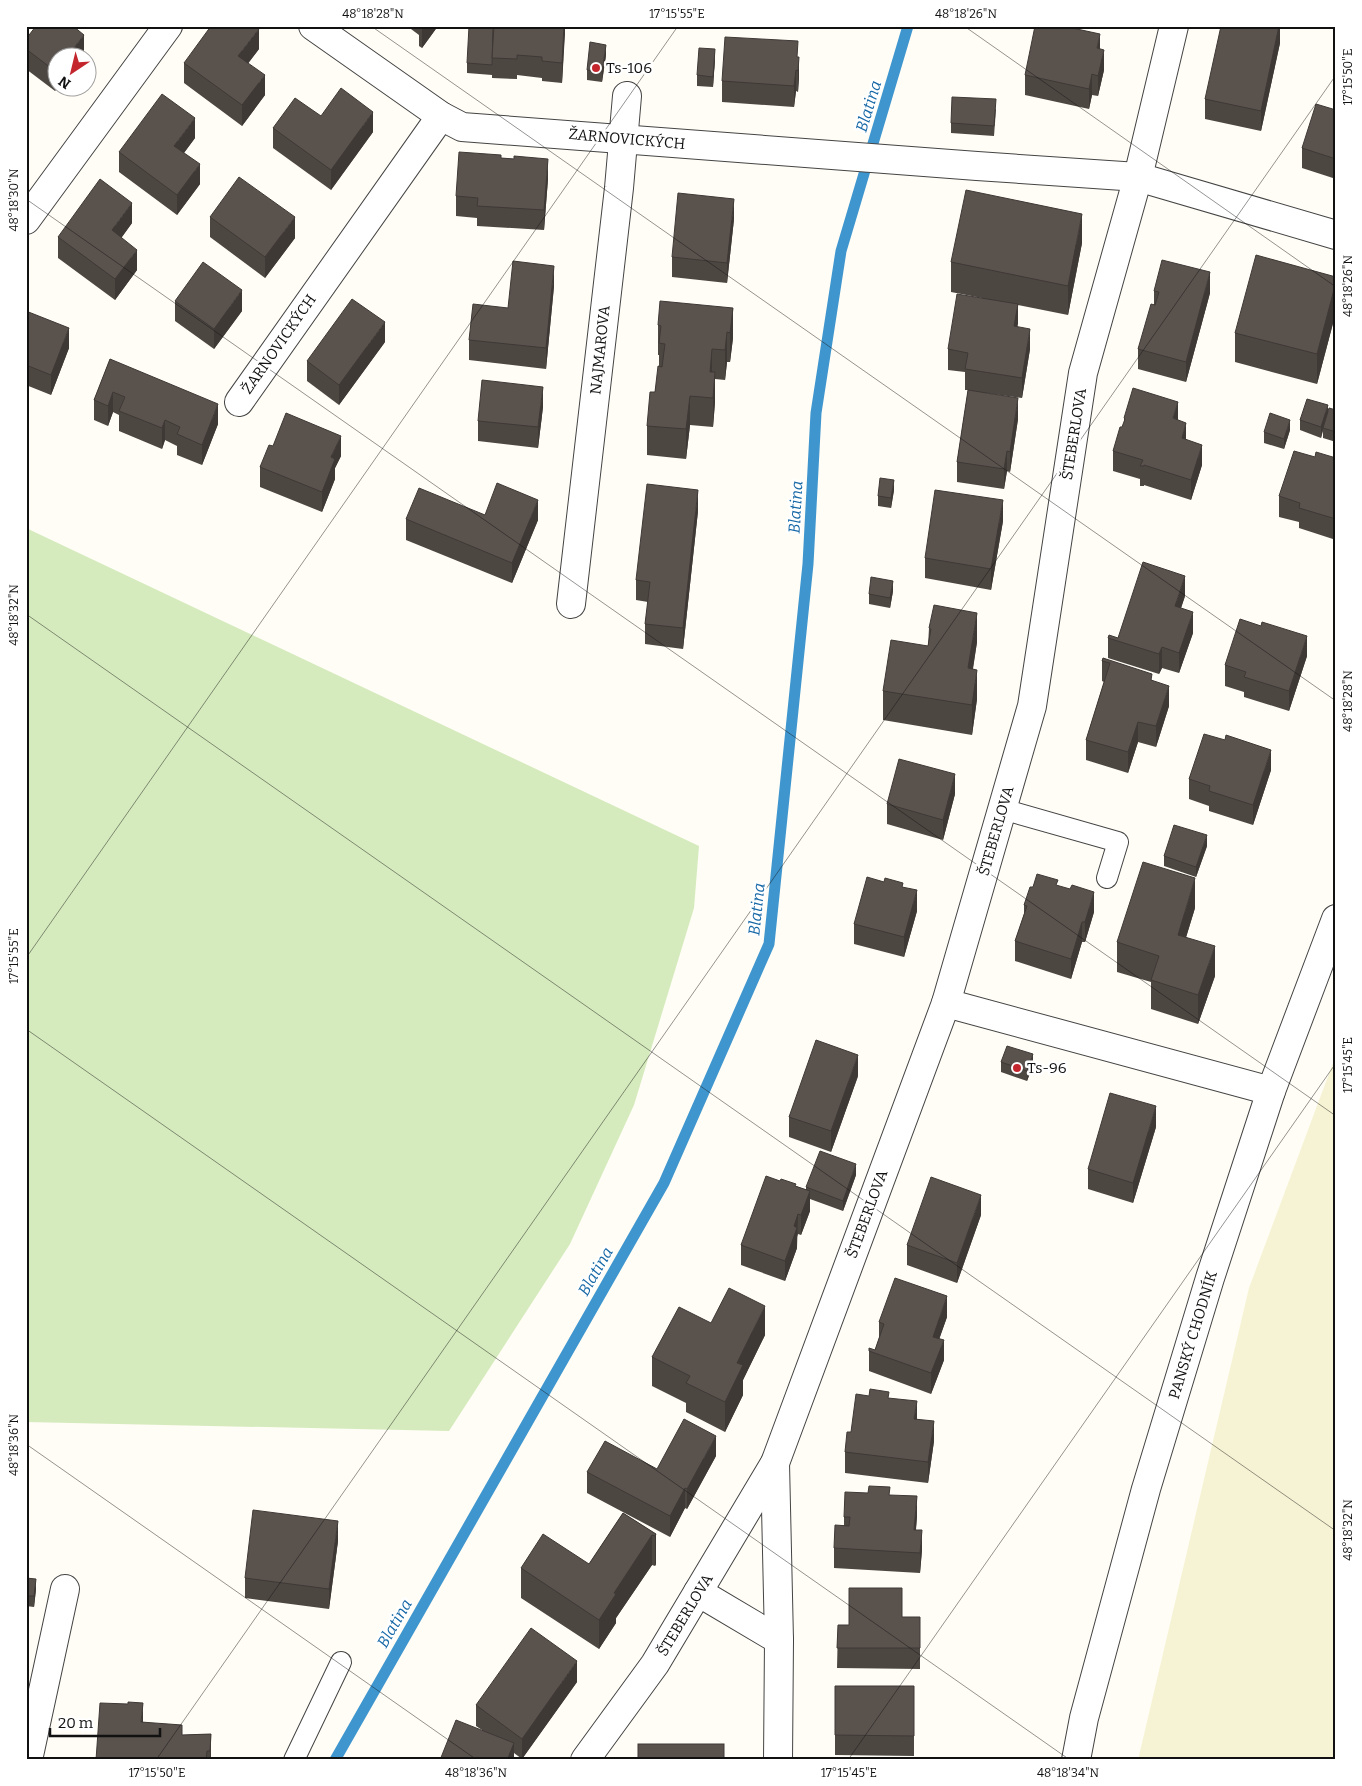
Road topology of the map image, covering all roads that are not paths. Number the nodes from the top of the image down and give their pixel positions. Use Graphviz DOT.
graph roads {
  1 [pos="168,26"];
  2 [pos="313,26"];
  3 [pos="1174,26"];
  4 [pos="627,96"];
  5 [pos="441,116"];
  6 [pos="624,138"];
  7 [pos="1138,177"];
  8 [pos="26,220"];
  9 [pos="1336,235"];
  10 [pos="239,402"];
  11 [pos="571,604"];
  12 [pos="1002,808"];
  13 [pos="1107,878"];
  14 [pos="1336,919"];
  15 [pos="946,1003"];
  16 [pos="1271,1091"];
  17 [pos="775,1464"];
  18 [pos="66,1588"];
  19 [pos="698,1592"];
  20 [pos="779,1640"];
  21 [pos="340,1662"];
  22 [pos="28,1760"];
  23 [pos="294,1760"];
  24 [pos="585,1760"];
  25 [pos="778,1760"];
  26 [pos="1076,1760"];
  1 -- 8 [label="street"];
  2 -- 5 [label="street, ŽARNOVICKÝCH"];
  3 -- 7 [label="street, ŠTEBERLOVA"];
  4 -- 6 [label="street, NAJMAROVA"];
  5 -- 6 [label="street, ŽARNOVICKÝCH"];
  5 -- 10 [label="street, ŽARNOVICKÝCH"];
  6 -- 7 [label="street, ŽARNOVICKÝCH"];
  6 -- 11 [label="street, NAJMAROVA"];
  7 -- 9 [label="street, ŽARNOVICKÝCH"];
  7 -- 12 [label="street, ŠTEBERLOVA"];
  12 -- 13 [label="lane"];
  12 -- 15 [label="street, ŠTEBERLOVA"];
  14 -- 16 [label="street, PANSKÝ CHODNÍK"];
  15 -- 16 [label="street"];
  15 -- 17 [label="street, ŠTEBERLOVA"];
  16 -- 26 [label="street, PANSKÝ CHODNÍK"];
  17 -- 19 [label="street, ŠTEBERLOVA"];
  17 -- 20 [label="street, ŠTEBERLOVA"];
  18 -- 22 [label="street"];
  19 -- 20 [label="street"];
  19 -- 24 [label="street, ŠTEBERLOVA"];
  20 -- 25 [label="street, ŠTEBERLOVA"];
  21 -- 23 [label="lane"];
}
